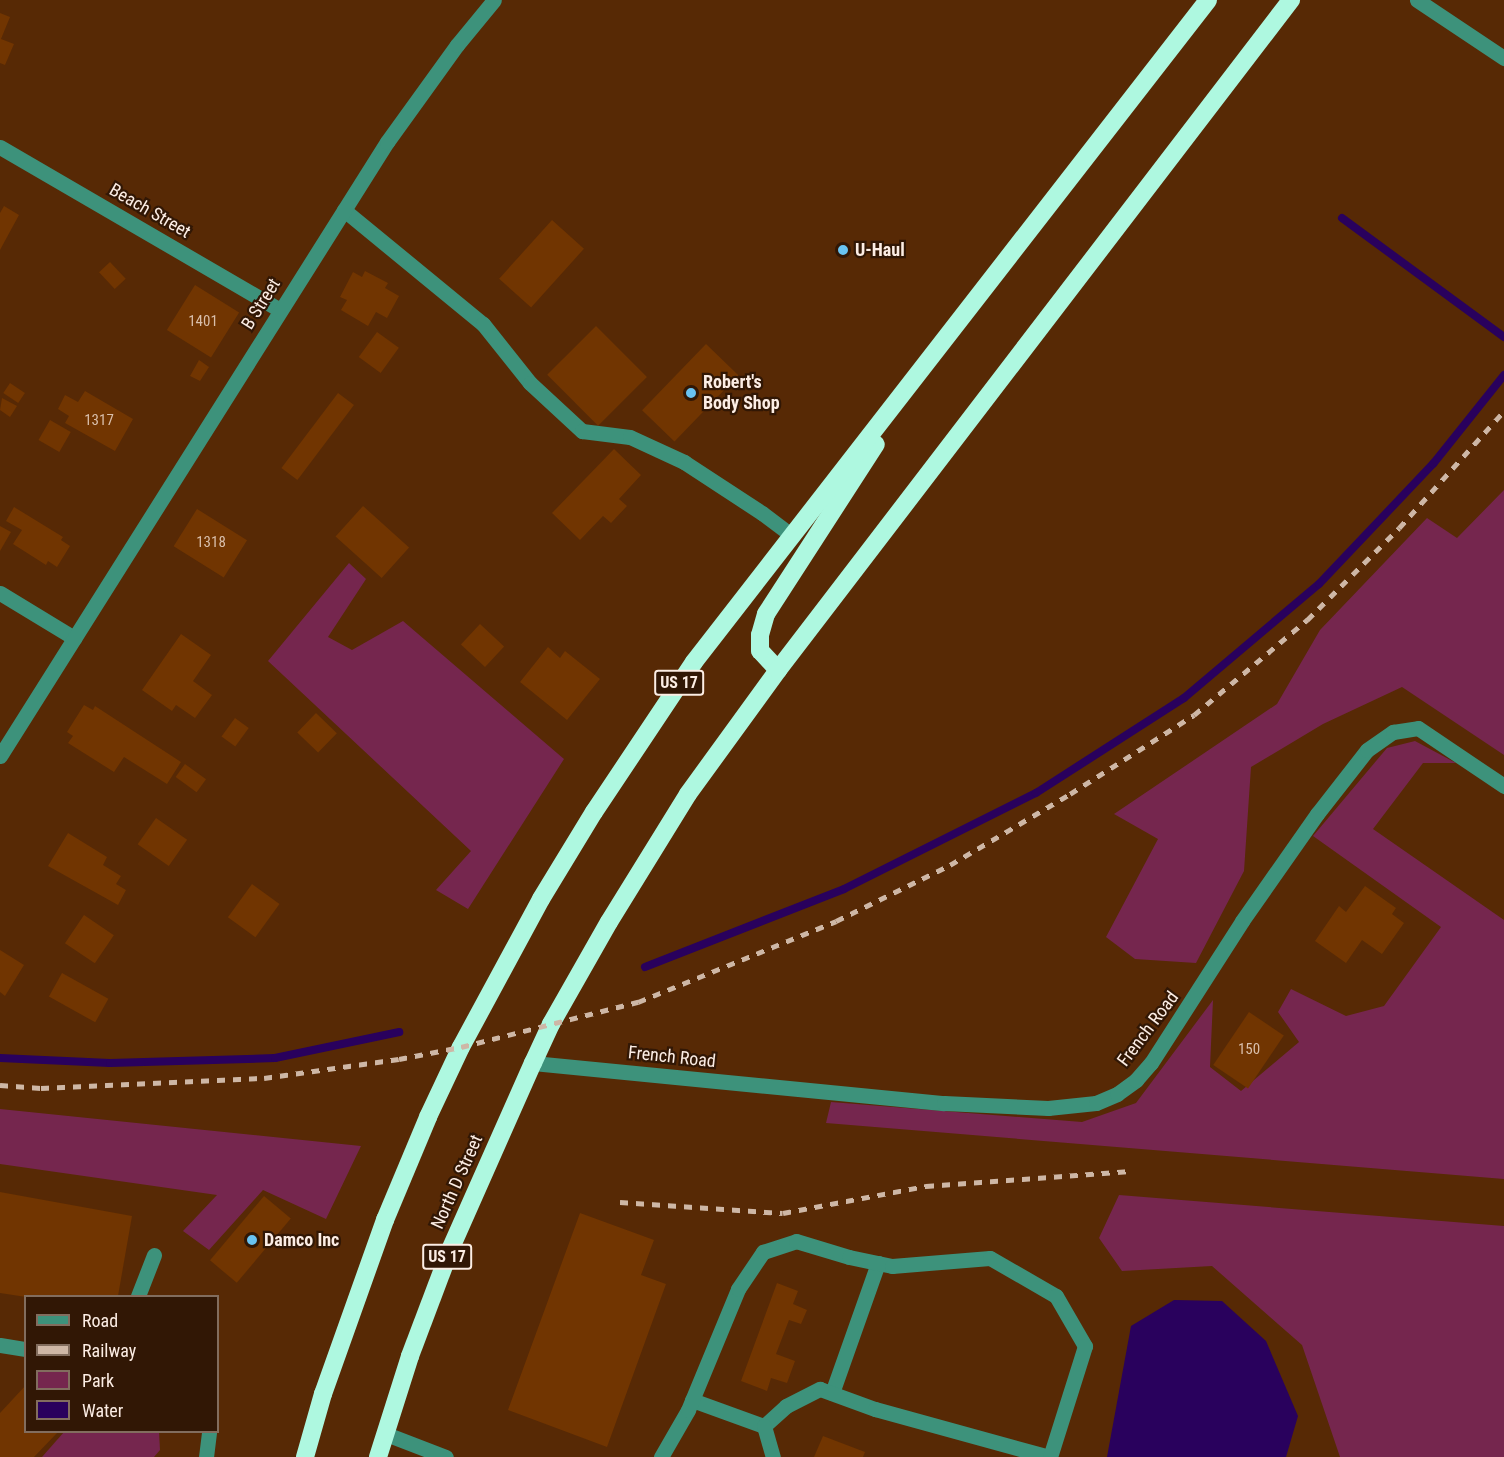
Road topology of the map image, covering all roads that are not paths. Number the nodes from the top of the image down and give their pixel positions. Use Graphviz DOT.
graph roads {
  1 [pos="494,0"];
  2 [pos="1208,0"];
  3 [pos="1276,0"];
  4 [pos="1291,0"];
  5 [pos="1417,0"];
  6 [pos="1504,58"];
  7 [pos="1236,74"];
  8 [pos="0,147"];
  9 [pos="344,210"];
  10 [pos="280,310"];
  11 [pos="936,349"];
  12 [pos="792,536"];
  13 [pos="0,593"];
  14 [pos="74,638"];
  15 [pos="778,670"];
  16 [pos="0,756"];
  17 [pos="1504,786"];
  18 [pos="532,1062"];
  19 [pos="154,1255"];
  20 [pos="878,1263"];
  21 [pos="138,1295"];
  22 [pos="0,1346"];
  23 [pos="24,1349"];
  24 [pos="832,1393"];
  25 [pos="692,1400"];
  26 [pos="764,1426"];
  27 [pos="209,1433"];
  28 [pos="386,1434"];
  29 [pos="206,1457"];
  30 [pos="305,1457"];
  31 [pos="378,1457"];
  32 [pos="446,1457"];
  33 [pos="661,1457"];
  34 [pos="773,1457"];
  35 [pos="1050,1457"];
  1 -- 9 [label="street, B Street"];
  2 -- 11 [label="highway, US 17"];
  3 -- 7 [label="highway"];
  4 -- 7 [label="highway, US 17"];
  5 -- 6 [label="street"];
  7 -- 15 [label="highway, US 17"];
  8 -- 10 [label="street, Beach Street"];
  9 -- 10 [label="street, B Street"];
  9 -- 12 [label="street"];
  10 -- 14 [label="street, B Street"];
  11 -- 12 [label="highway, US 17"];
  11 -- 15 [label="highway"];
  12 -- 30 [label="highway, US 17"];
  13 -- 14 [label="street"];
  14 -- 16 [label="street, B Street"];
  15 -- 18 [label="highway, US 17"];
  17 -- 18 [label="street, French Road"];
  18 -- 28 [label="highway, North D Street / US 17"];
  19 -- 21 [label="street"];
  20 -- 24 [label="street"];
  20 -- 25 [label="street"];
  20 -- 35 [label="street"];
  22 -- 23 [label="street"];
  24 -- 26 [label="street"];
  24 -- 35 [label="street"];
  25 -- 26 [label="street"];
  25 -- 33 [label="street"];
  26 -- 34 [label="street"];
  27 -- 29 [label="street"];
  28 -- 31 [label="highway, North D Street / US 17"];
  28 -- 32 [label="street"];
}
